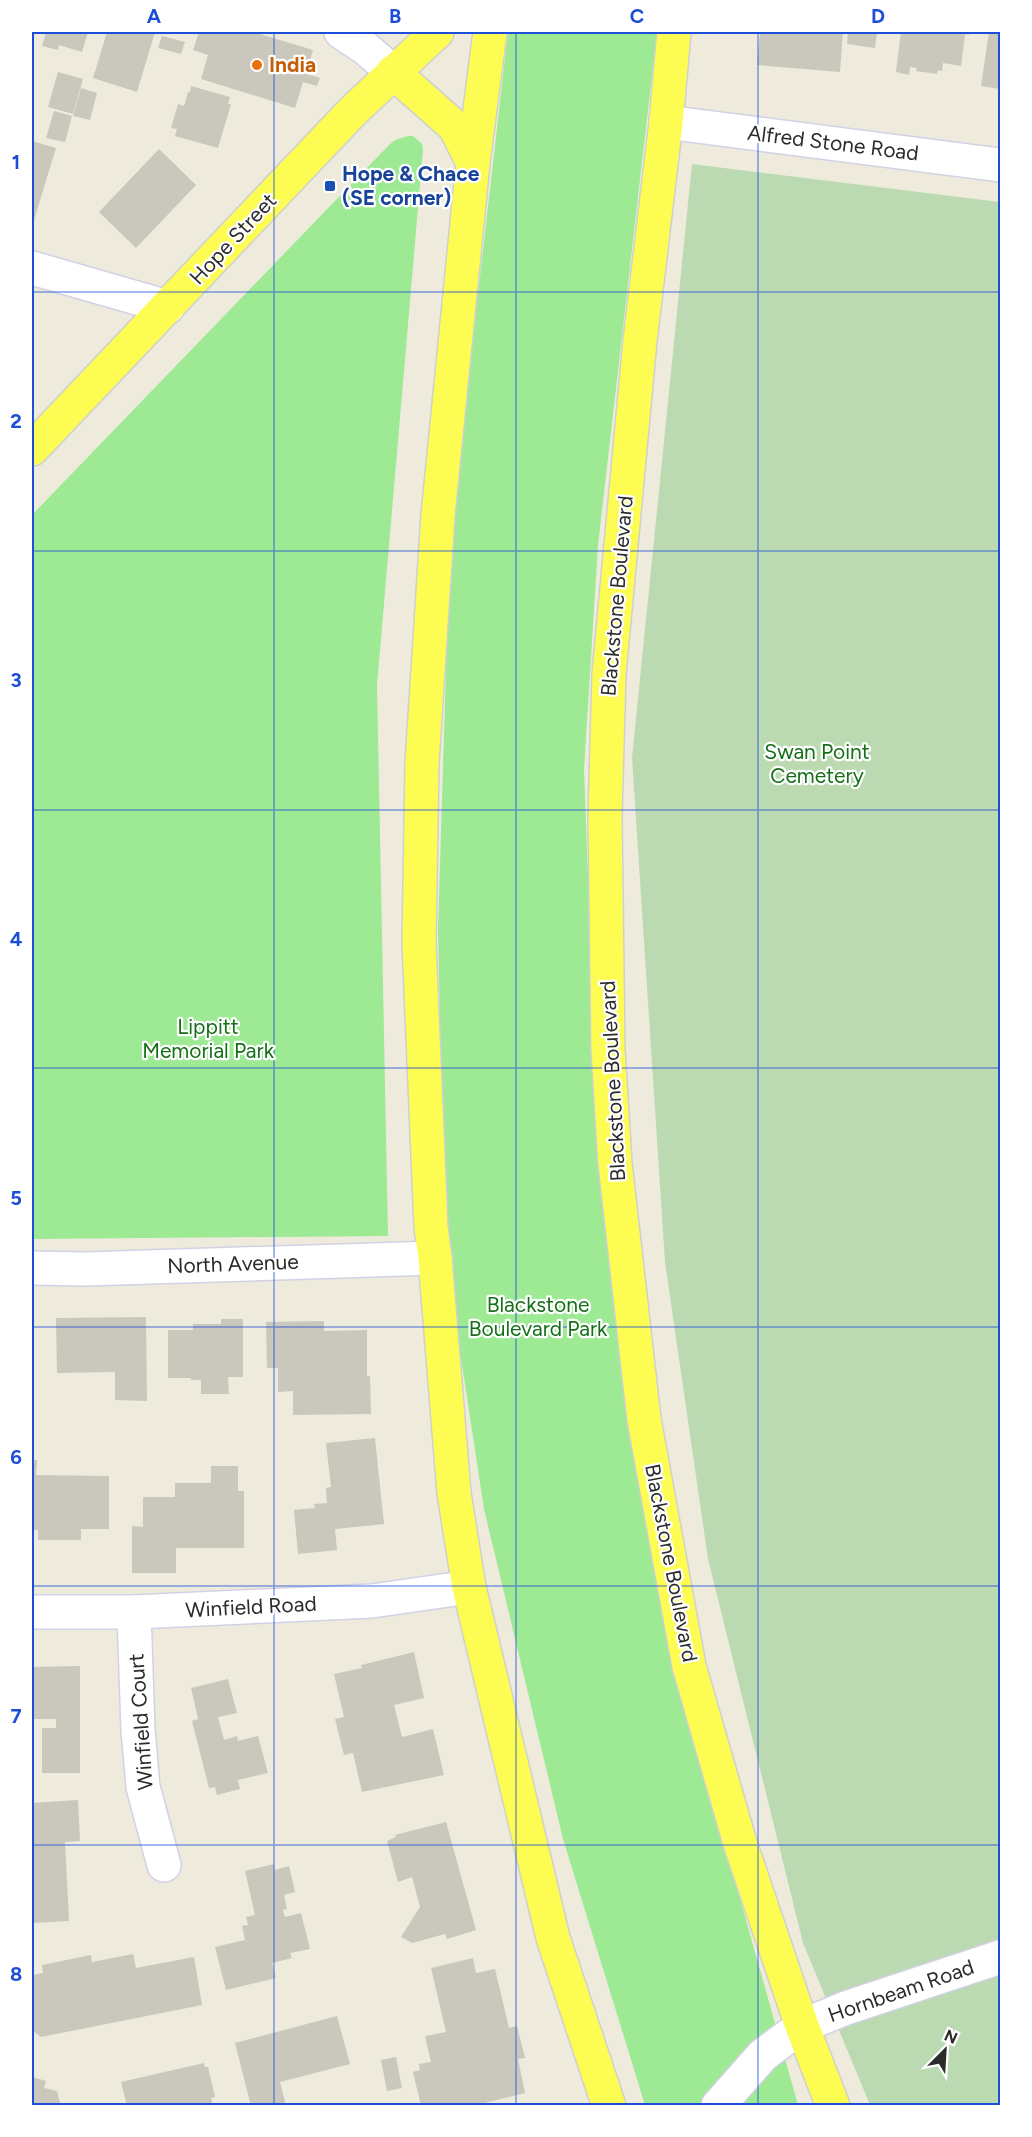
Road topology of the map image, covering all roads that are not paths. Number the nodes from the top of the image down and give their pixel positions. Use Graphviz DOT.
graph roads {
  1 [pos="341,32"];
  2 [pos="437,32"];
  3 [pos="490,32"];
  4 [pos="674,32"];
  5 [pos="393,72"];
  6 [pos="666,122"];
  7 [pos="473,163"];
  8 [pos="1000,165"];
  9 [pos="32,268"];
  10 [pos="168,308"];
  11 [pos="32,449"];
  12 [pos="435,1258"];
  13 [pos="32,1268"];
  14 [pos="469,1587"];
  15 [pos="32,1612"];
  16 [pos="134,1612"];
  17 [pos="164,1865"];
  18 [pos="1000,1957"];
  19 [pos="802,2026"];
  20 [pos="609,2106"];
  21 [pos="718,2106"];
  22 [pos="833,2106"];
  1 -- 5 [label="street"];
  2 -- 5 [label="main road, Hope Street"];
  3 -- 7 [label="main road"];
  4 -- 6 [label="main road, Blackstone Boulevard"];
  5 -- 7 [label="main road"];
  5 -- 10 [label="main road, Hope Street"];
  6 -- 8 [label="street, Alfred Stone Road"];
  6 -- 19 [label="main road, Blackstone Boulevard"];
  7 -- 12 [label="main road"];
  9 -- 10 [label="street"];
  10 -- 11 [label="main road, Hope Street"];
  12 -- 13 [label="street, North Avenue"];
  12 -- 14 [label="main road"];
  14 -- 16 [label="street, Winfield Road"];
  14 -- 20 [label="main road"];
  15 -- 16 [label="street, Winfield Road"];
  16 -- 17 [label="street, Winfield Court"];
  18 -- 19 [label="street, Hornbeam Road"];
  19 -- 21 [label="street, Hornbeam Road"];
  19 -- 22 [label="main road, Blackstone Boulevard"];
}
